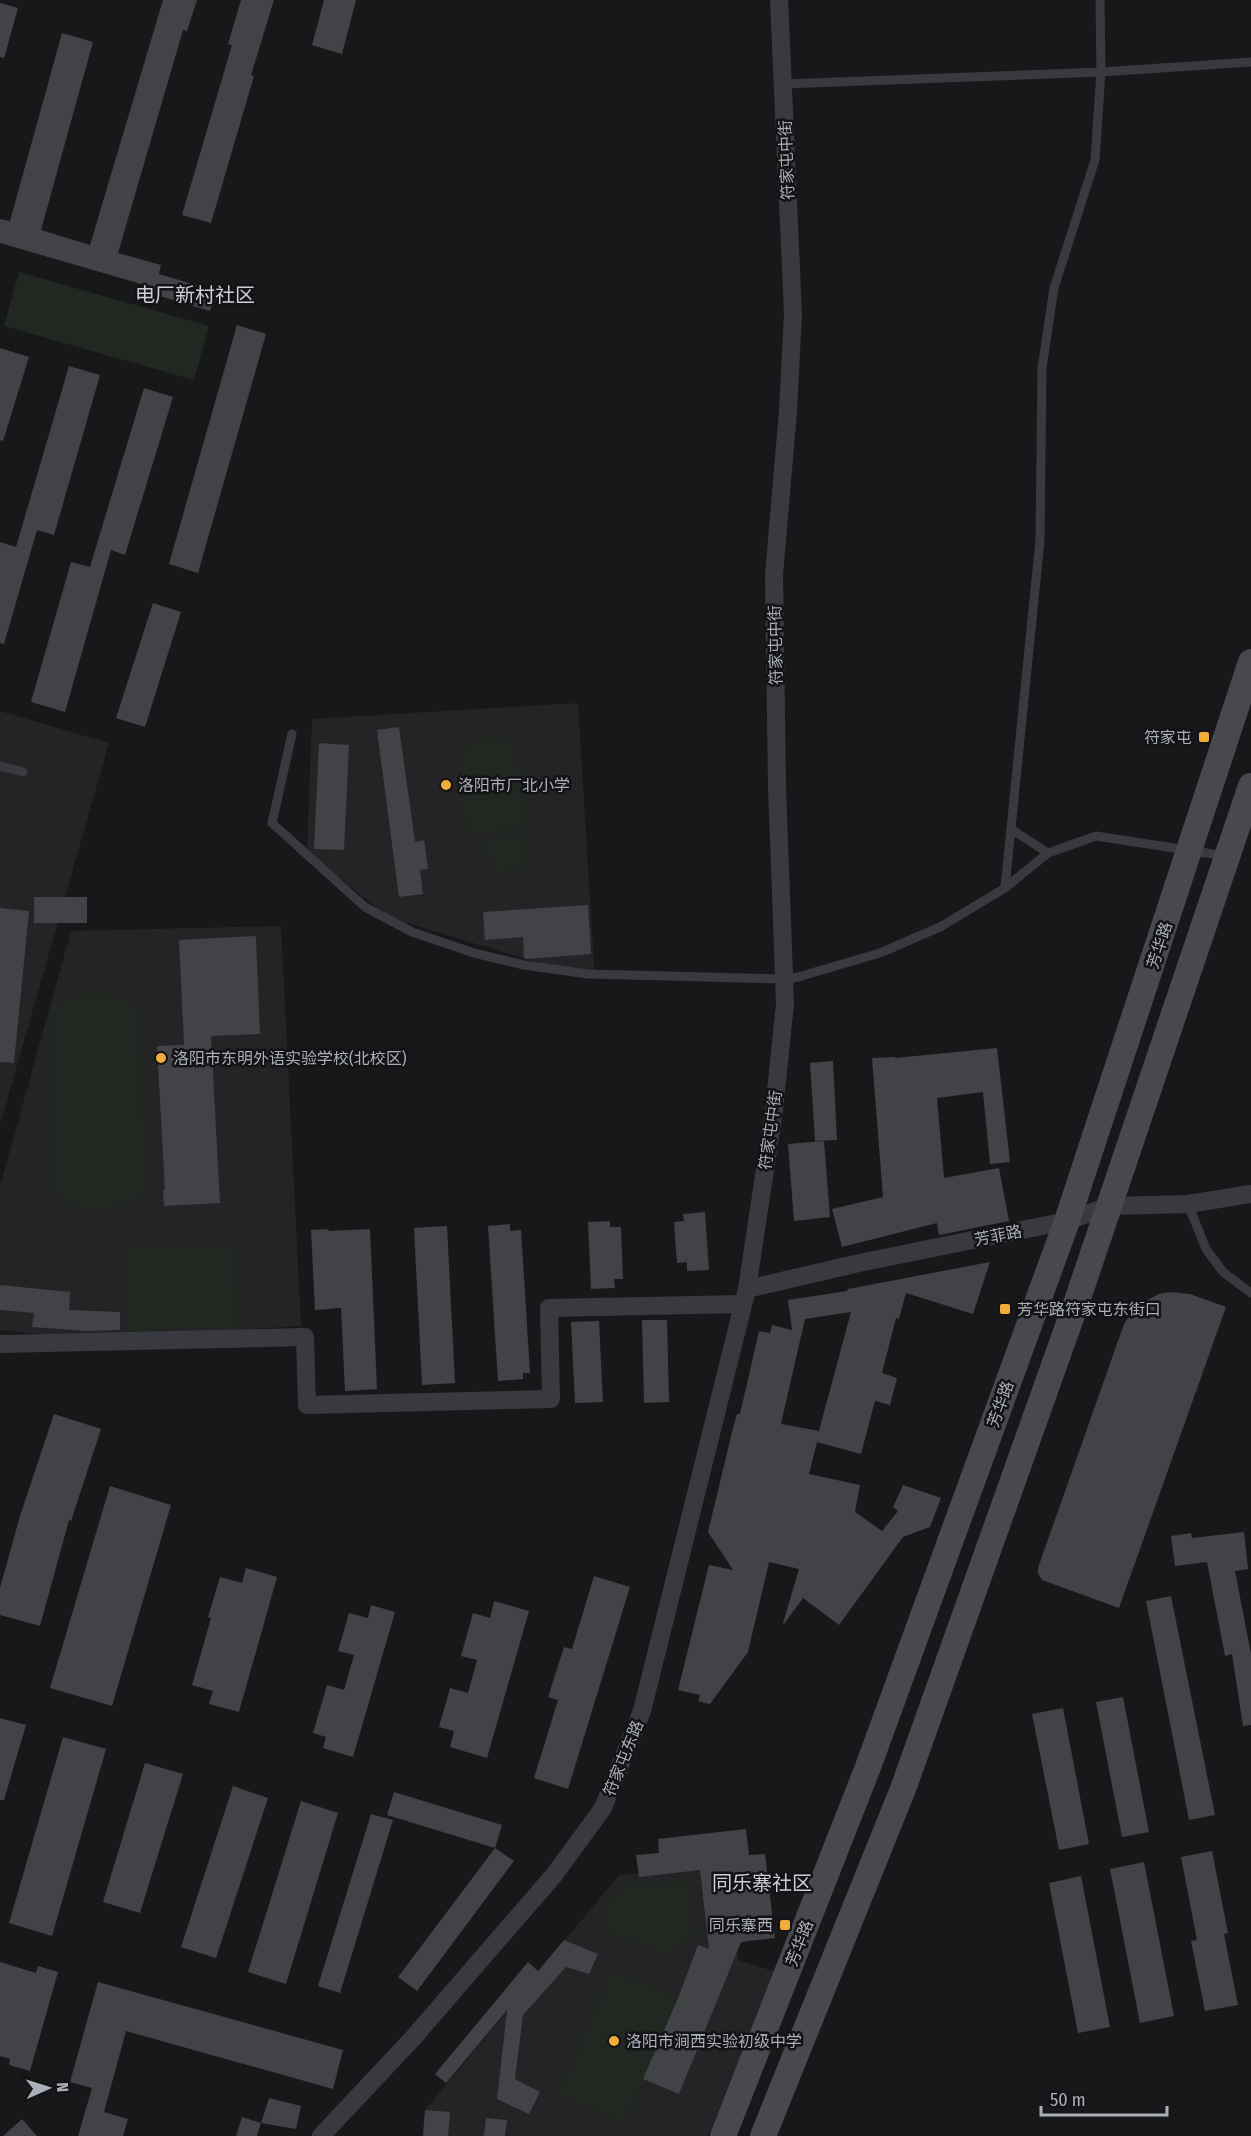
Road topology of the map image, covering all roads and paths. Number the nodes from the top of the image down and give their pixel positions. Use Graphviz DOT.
graph roads {
  1 [pos="779,0"];
  2 [pos="1100,0"];
  3 [pos="1251,62"];
  4 [pos="1101,72"];
  5 [pos="783,84"];
  6 [pos="1251,662"];
  7 [pos="292,734"];
  8 [pos="0,766"];
  9 [pos="23,772"];
  10 [pos="1251,786"];
  11 [pos="1011,829"];
  12 [pos="1190,850"];
  13 [pos="1048,853"];
  14 [pos="1228,856"];
  15 [pos="1005,888"];
  16 [pos="785,979"];
  17 [pos="1251,1194"];
  18 [pos="1188,1204"];
  19 [pos="1109,1206"];
  20 [pos="1067,1221"];
  21 [pos="1251,1293"];
  22 [pos="745,1296"];
  23 [pos="0,1344"];
  24 [pos="321,2136"];
  25 [pos="723,2136"];
  26 [pos="763,2136"];
  1 -- 5 [label="street, 符家屯中街"];
  2 -- 4 [label="lane"];
  3 -- 4 [label="lane"];
  4 -- 5 [label="lane"];
  4 -- 11 [label="lane"];
  5 -- 16 [label="street, 符家屯中街"];
  6 -- 12 [label="main road, 芳华路"];
  7 -- 16 [label="lane"];
  8 -- 9 [label="lane"];
  10 -- 14 [label="main road"];
  11 -- 13 [label="lane"];
  11 -- 15 [label="lane"];
  12 -- 13 [label="lane"];
  12 -- 14 [label="lane"];
  12 -- 20 [label="main road, 芳华路"];
  13 -- 15 [label="lane"];
  14 -- 19 [label="main road"];
  15 -- 16 [label="lane"];
  16 -- 22 [label="street, 符家屯中街"];
  17 -- 18 [label="street, 芳菲路"];
  18 -- 19 [label="street, 芳菲路"];
  18 -- 21 [label="lane"];
  19 -- 20 [label="street, 芳菲路"];
  19 -- 26 [label="main road"];
  20 -- 22 [label="street, 芳菲路"];
  20 -- 25 [label="main road, 芳华路"];
  22 -- 23 [label="street, 芳菲路"];
  22 -- 24 [label="street, 符家屯东路"];
}
